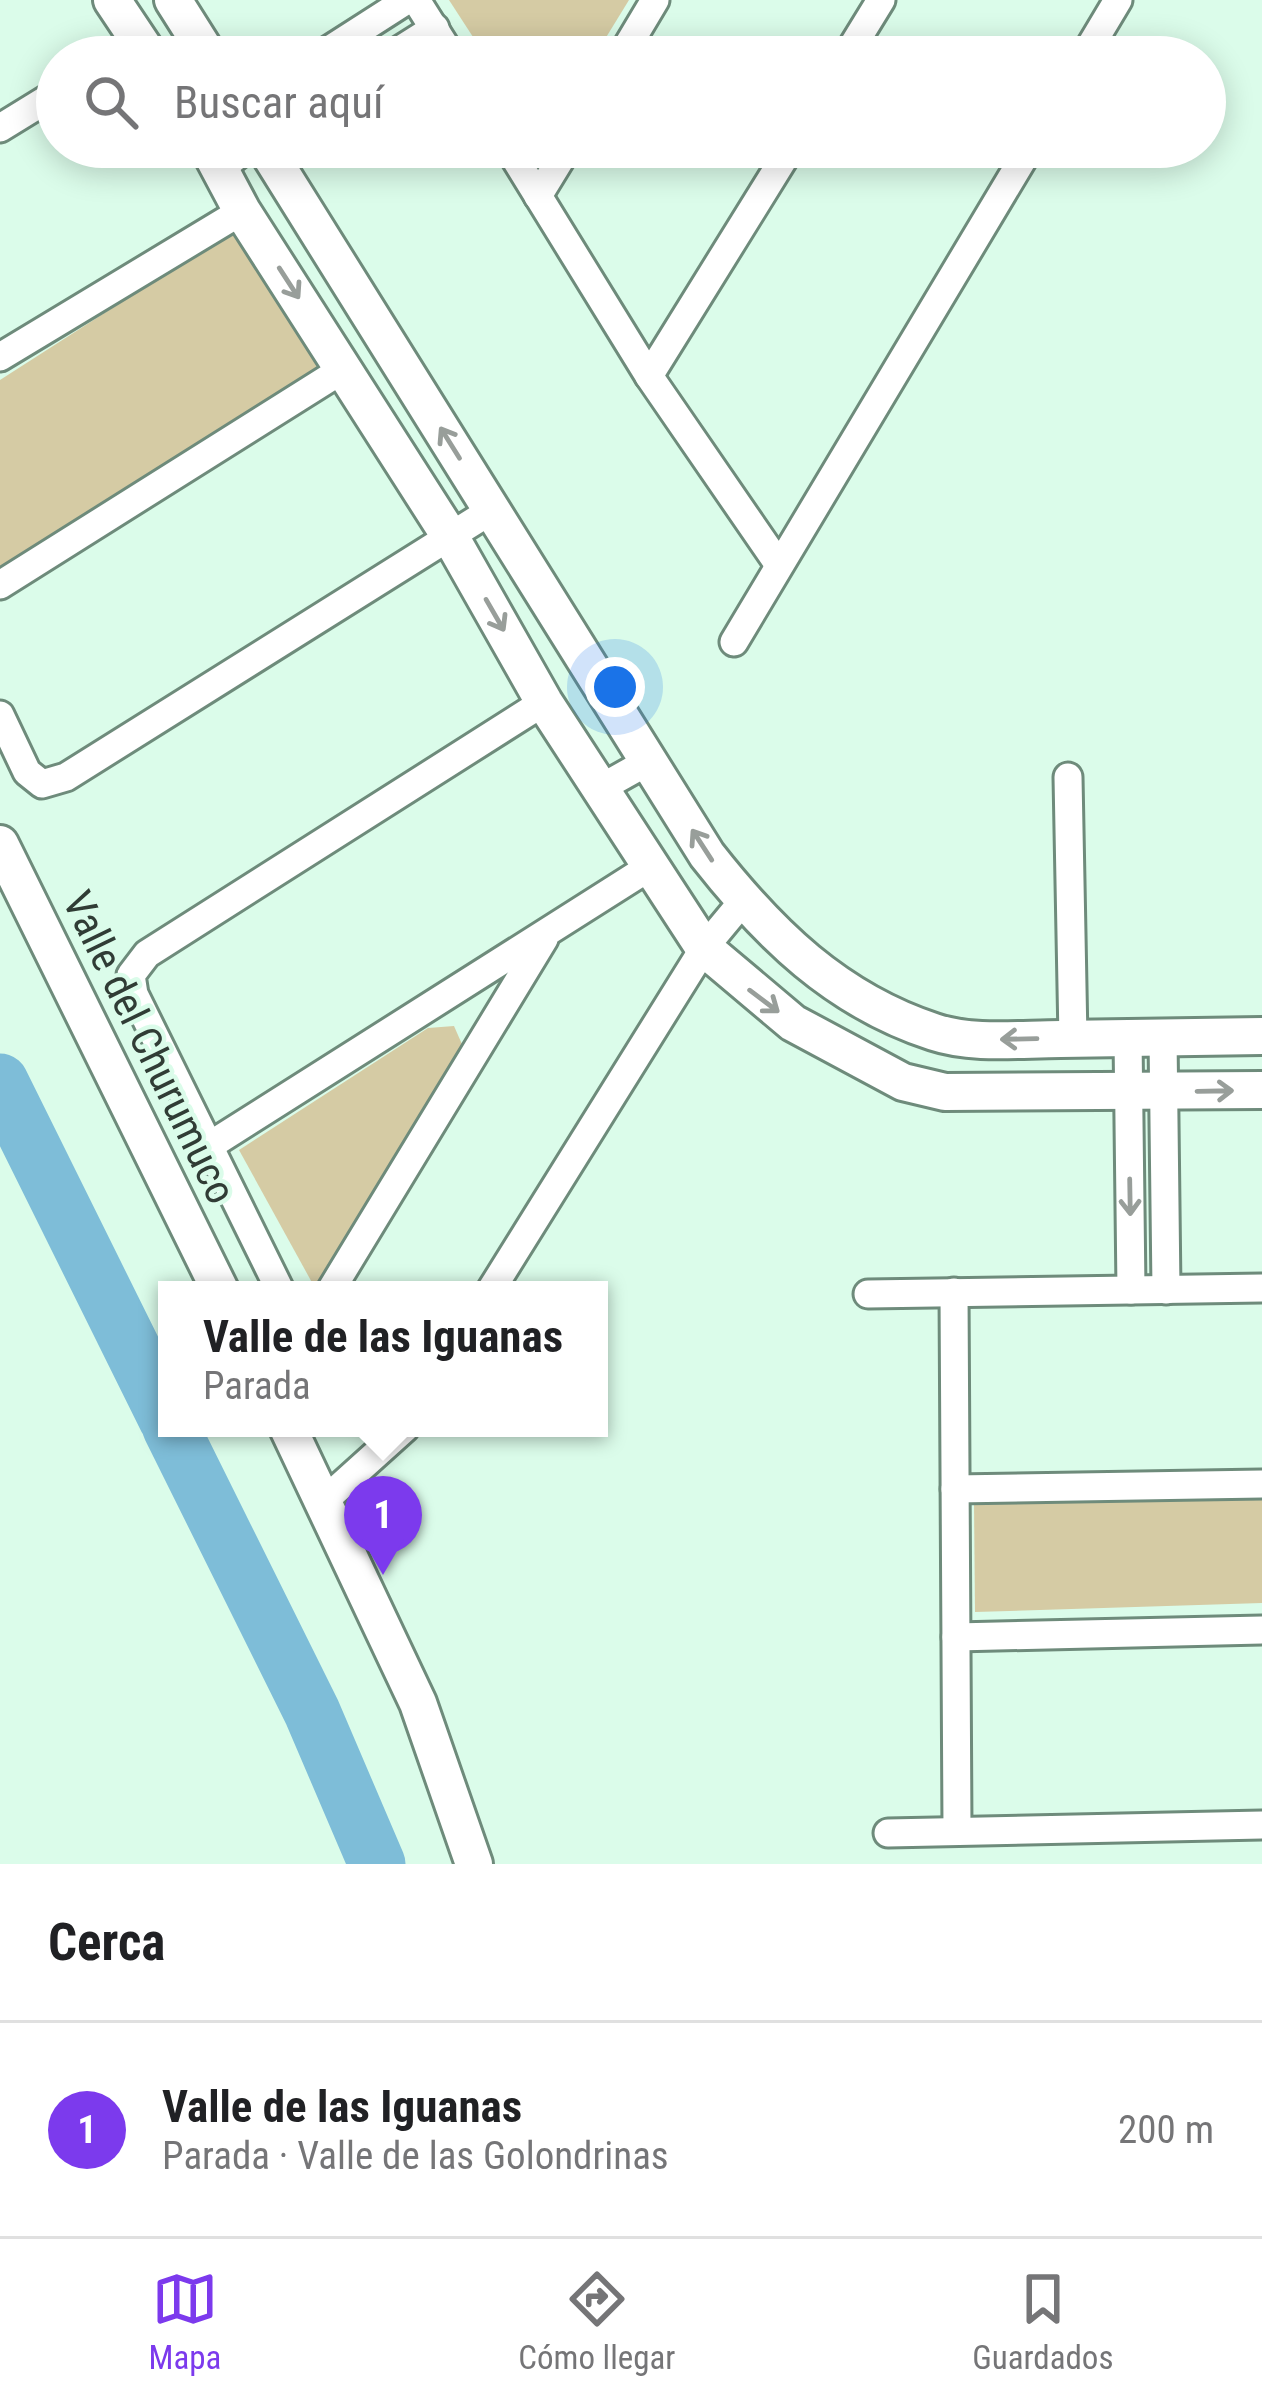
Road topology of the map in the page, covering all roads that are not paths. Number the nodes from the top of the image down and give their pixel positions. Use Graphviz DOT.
graph roads {
  1 [pos="112,0"];
  2 [pos="173,0"];
  3 [pos="412,0"];
  4 [pos="655,0"];
  5 [pos="881,0"];
  6 [pos="1118,0"];
  7 [pos="435,28"];
  8 [pos="128,36"];
  9 [pos="195,36"];
  10 [pos="353,36"];
  11 [pos="422,36"];
  12 [pos="440,36"];
  13 [pos="634,36"];
  14 [pos="859,36"];
  15 [pos="1097,36"];
  16 [pos="36,106"];
  17 [pos="0,128"];
  18 [pos="230,168"];
  19 [pos="278,168"];
  20 [pos="521,168"];
  21 [pos="555,168"];
  22 [pos="778,168"];
  23 [pos="1017,168"];
  24 [pos="538,196"];
  25 [pos="242,211"];
  26 [pos="0,357"];
  27 [pos="345,368"];
  28 [pos="650,376"];
  29 [pos="492,510"];
  30 [pos="452,538"];
  31 [pos="779,565"];
  32 [pos="0,585"];
  33 [pos="734,642"];
  34 [pos="544,701"];
  35 [pos="0,715"];
  36 [pos="649,761"];
  37 [pos="1068,777"];
  38 [pos="599,789"];
  39 [pos="0,844"];
  40 [pos="648,868"];
  41 [pos="743,901"];
  42 [pos="549,930"];
  43 [pos="704,948"];
  44 [pos="1262,1036"];
  45 [pos="1145,1037"];
  46 [pos="1073,1039"];
  47 [pos="1262,1090"];
  48 [pos="1146,1092"];
  49 [pos="209,1146"];
  50 [pos="216,1281"];
  51 [pos="276,1281"];
  52 [pos="336,1281"];
  53 [pos="497,1281"];
  54 [pos="1262,1288"];
  55 [pos="1131,1290"];
  56 [pos="1166,1290"];
  57 [pos="954,1292"];
  58 [pos="868,1294"];
  59 [pos="292,1437"];
  60 [pos="397,1437"];
  61 [pos="1262,1484"];
  62 [pos="955,1489"];
  63 [pos="330,1513"];
  64 [pos="1262,1630"];
  65 [pos="956,1637"];
  66 [pos="1262,1825"];
  67 [pos="957,1829"];
  68 [pos="888,1833"];
  69 [pos="474,1864"];
  1 -- 8 [label="street"];
  2 -- 9 [label="street"];
  3 -- 7 [label="street"];
  3 -- 10 [label="street"];
  4 -- 13 [label="street"];
  5 -- 14 [label="street"];
  6 -- 15 [label="street"];
  7 -- 11 [label="street"];
  7 -- 12 [label="street"];
  16 -- 17 [label="street"];
  18 -- 25 [label="street"];
  29 -- 19 [label="street, one-way"];
  20 -- 24 [label="street"];
  21 -- 24 [label="street"];
  22 -- 28 [label="street"];
  23 -- 31 [label="street"];
  24 -- 28 [label="street"];
  25 -- 26 [label="street"];
  25 -- 27 [label="street, one-way"];
  27 -- 30 [label="street"];
  27 -- 32 [label="street"];
  28 -- 31 [label="street"];
  29 -- 30 [label="street"];
  29 -- 36 [label="street"];
  30 -- 34 [label="street, one-way"];
  30 -- 35 [label="street"];
  31 -- 33 [label="street"];
  34 -- 38 [label="street"];
  34 -- 49 [label="street"];
  36 -- 38 [label="street"];
  41 -- 36 [label="street, one-way"];
  37 -- 46 [label="street"];
  38 -- 40 [label="street"];
  39 -- 50 [label="street, Valle del Churumuco"];
  40 -- 42 [label="street"];
  40 -- 43 [label="street"];
  41 -- 43 [label="street"];
  46 -- 41 [label="street, one-way"];
  42 -- 49 [label="street"];
  42 -- 52 [label="street"];
  43 -- 48 [label="street, one-way"];
  43 -- 53 [label="street"];
  44 -- 45 [label="street"];
  45 -- 46 [label="street"];
  45 -- 48 [label="street"];
  48 -- 47 [label="street, one-way"];
  48 -- 55 [label="street, one-way"];
  48 -- 56 [label="street"];
  49 -- 51 [label="street"];
  54 -- 56 [label="street"];
  55 -- 56 [label="street"];
  55 -- 57 [label="street"];
  57 -- 58 [label="street"];
  57 -- 62 [label="street"];
  59 -- 63 [label="street"];
  60 -- 63 [label="street"];
  61 -- 62 [label="street"];
  62 -- 65 [label="street"];
  63 -- 69 [label="street"];
  64 -- 65 [label="street"];
  65 -- 67 [label="street"];
  66 -- 67 [label="street"];
  67 -- 68 [label="street"];
}
